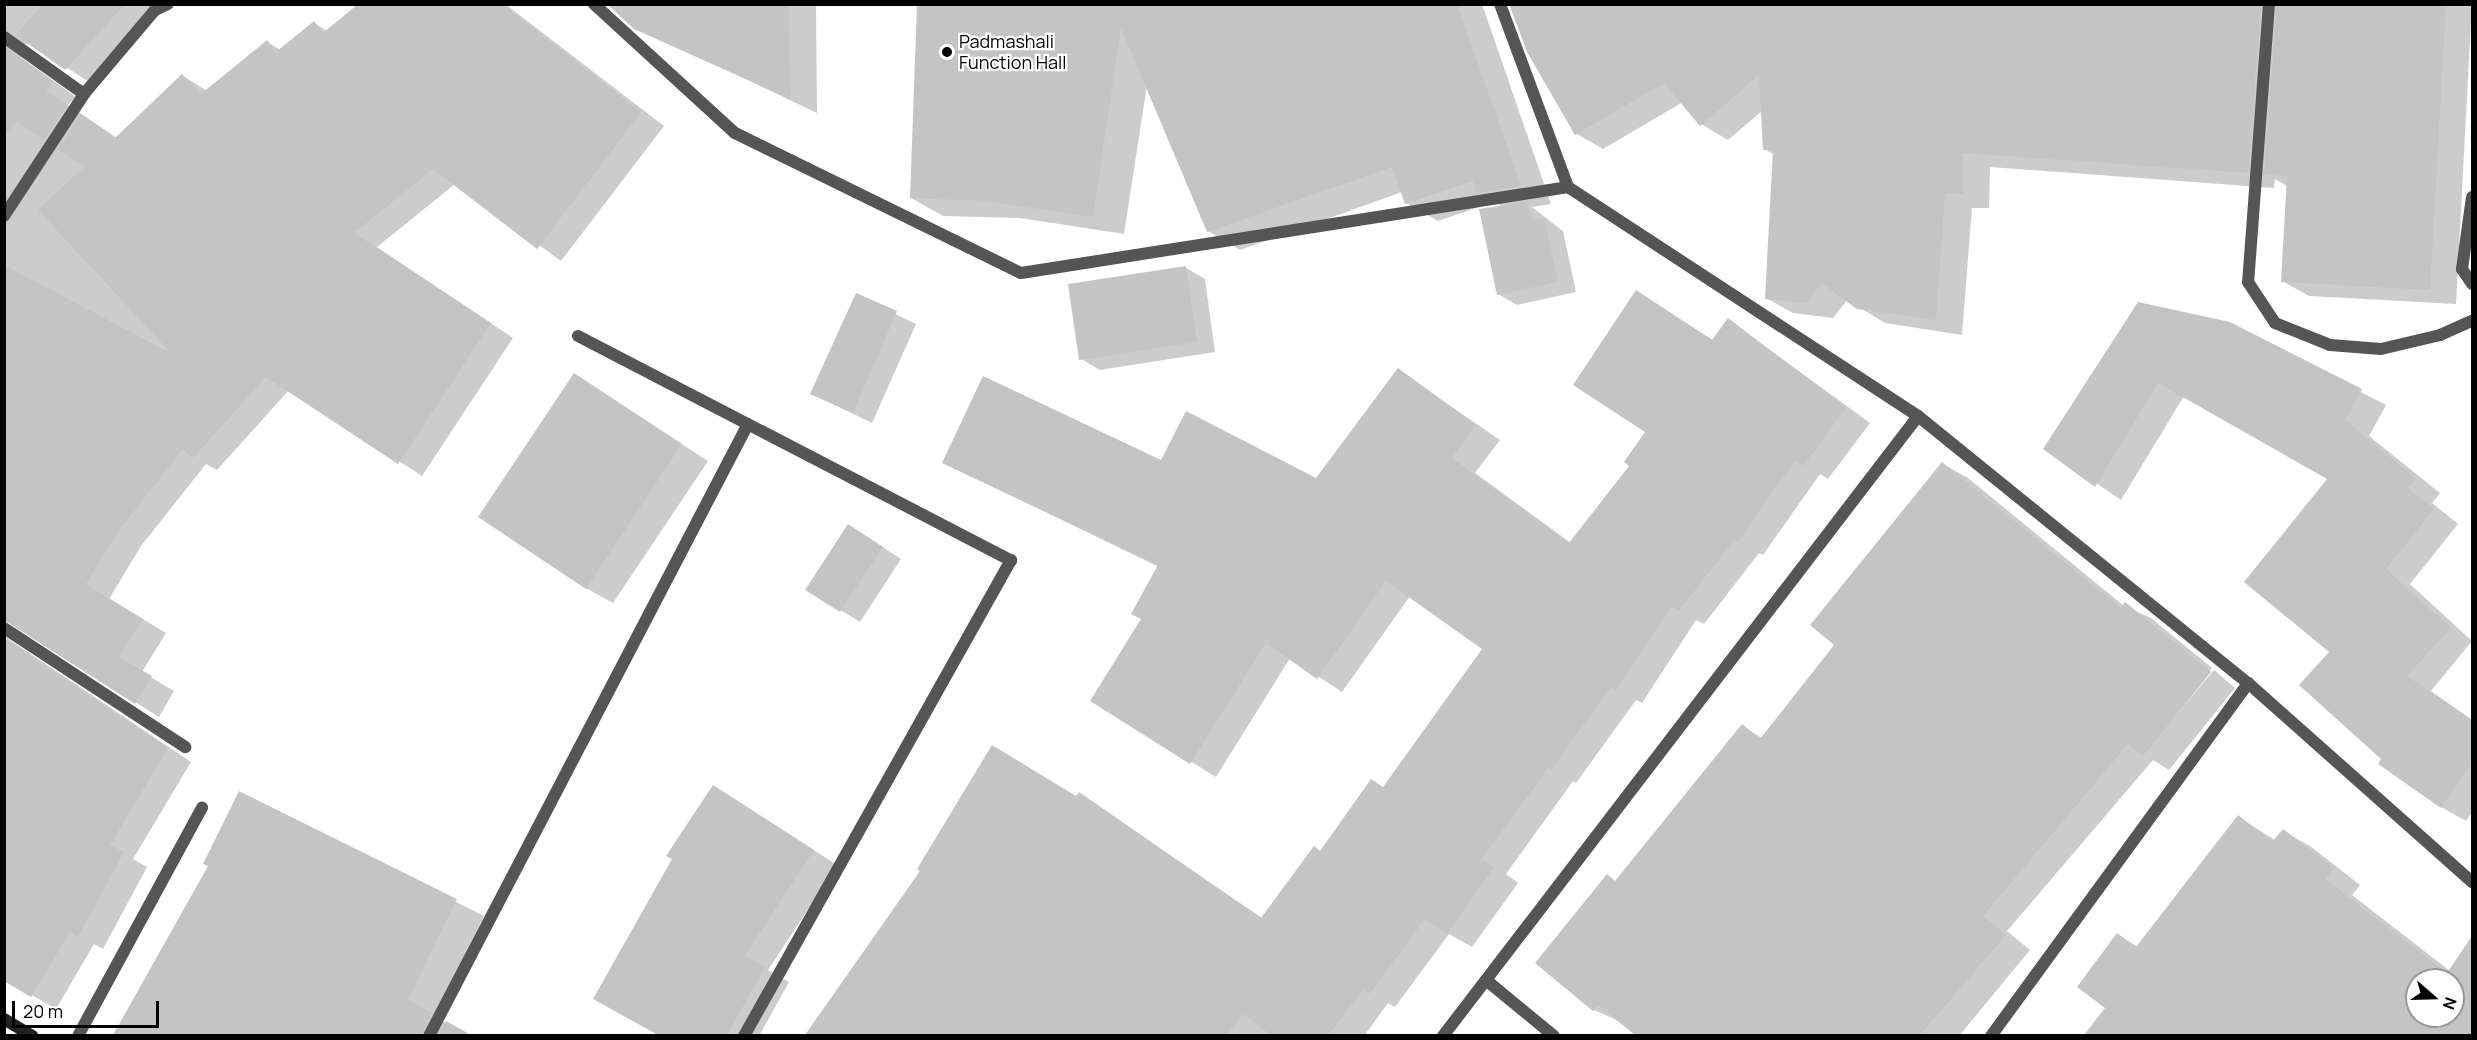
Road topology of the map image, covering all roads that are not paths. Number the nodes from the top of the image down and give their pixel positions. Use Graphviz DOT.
graph roads {
  1 [pos="168,4"];
  2 [pos="594,4"];
  3 [pos="1500,4"];
  4 [pos="2269,4"];
  5 [pos="4,37"];
  6 [pos="84,94"];
  7 [pos="1568,186"];
  8 [pos="2472,197"];
  9 [pos="4,216"];
  10 [pos="2472,284"];
  11 [pos="2472,321"];
  12 [pos="578,336"];
  13 [pos="1918,416"];
  14 [pos="748,424"];
  15 [pos="4,628"];
  16 [pos="2248,683"];
  17 [pos="185,747"];
  18 [pos="202,808"];
  19 [pos="2472,882"];
  20 [pos="1486,980"];
  21 [pos="4,1019"];
  22 [pos="32,1035"];
  23 [pos="78,1035"];
  24 [pos="429,1035"];
  25 [pos="744,1035"];
  26 [pos="1443,1035"];
  27 [pos="1554,1035"];
  28 [pos="1990,1035"];
  1 -- 6 [label="street"];
  2 -- 7 [label="street"];
  3 -- 7 [label="street"];
  4 -- 11 [label="street"];
  5 -- 6 [label="street"];
  6 -- 9 [label="street"];
  7 -- 13 [label="street"];
  8 -- 10 [label="street"];
  12 -- 14 [label="street"];
  13 -- 16 [label="street"];
  13 -- 20 [label="street"];
  14 -- 24 [label="street"];
  14 -- 25 [label="street"];
  15 -- 17 [label="street"];
  16 -- 19 [label="street"];
  16 -- 28 [label="street"];
  18 -- 23 [label="street"];
  20 -- 26 [label="street"];
  20 -- 27 [label="street"];
  21 -- 22 [label="main road"];
}
